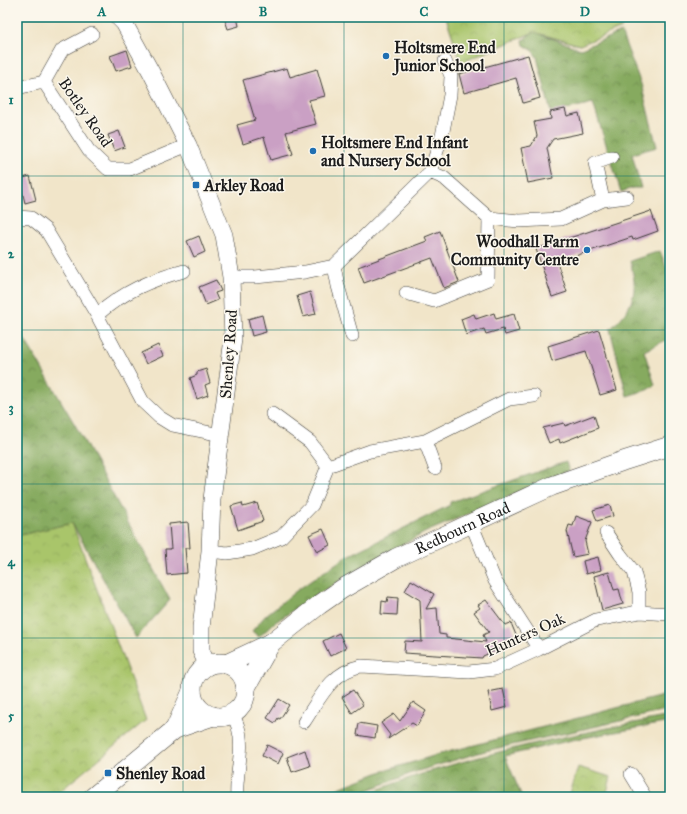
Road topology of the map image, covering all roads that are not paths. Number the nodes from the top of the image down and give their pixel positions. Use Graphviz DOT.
graph roads {
  1 [pos="118,17"];
  2 [pos="92,34"];
  3 [pos="445,61"];
  4 [pos="44,82"];
  5 [pos="17,88"];
  6 [pos="188,146"];
  7 [pos="612,157"];
  8 [pos="430,172"];
  9 [pos="627,197"];
  10 [pos="602,200"];
  11 [pos="17,217"];
  12 [pos="489,218"];
  13 [pos="334,266"];
  14 [pos="184,271"];
  15 [pos="231,277"];
  16 [pos="406,292"];
  17 [pos="97,315"];
  18 [pos="352,336"];
  19 [pos="534,396"];
  20 [pos="272,414"];
  21 [pos="221,435"];
  22 [pos="425,441"];
  23 [pos="670,446"];
  24 [pos="328,466"];
  25 [pos="435,468"];
  26 [pos="471,522"];
  27 [pos="606,533"];
  28 [pos="210,551"];
  29 [pos="638,612"];
  30 [pos="670,614"];
  31 [pos="271,643"];
  32 [pos="539,649"];
  33 [pos="217,665"];
  34 [pos="245,689"];
  35 [pos="192,691"];
  36 [pos="232,713"];
  37 [pos="213,716"];
  38 [pos="304,722"];
  39 [pos="175,729"];
  40 [pos="631,774"];
  41 [pos="93,797"];
  42 [pos="237,797"];
  43 [pos="645,797"];
  1 -- 6 [label="street, Shenley Road"];
  2 -- 4 [label="street, Botley Road"];
  3 -- 8 [label="street"];
  4 -- 5 [label="street, Botley Road"];
  4 -- 6 [label="street, Botley Road"];
  6 -- 15 [label="street, Shenley Road"];
  7 -- 10 [label="street"];
  8 -- 12 [label="street"];
  8 -- 13 [label="street"];
  9 -- 10 [label="street"];
  10 -- 12 [label="street"];
  11 -- 17 [label="street"];
  12 -- 16 [label="street"];
  13 -- 15 [label="street"];
  13 -- 18 [label="street"];
  14 -- 17 [label="street"];
  15 -- 21 [label="street, Shenley Road"];
  17 -- 21 [label="street"];
  19 -- 22 [label="street"];
  20 -- 24 [label="street"];
  21 -- 28 [label="street, Shenley Road"];
  22 -- 24 [label="street"];
  22 -- 25 [label="street"];
  23 -- 26 [label="main road, Redbourn Road"];
  24 -- 28 [label="street"];
  26 -- 31 [label="main road, Redbourn Road"];
  26 -- 32 [label="street"];
  27 -- 29 [label="street"];
  28 -- 33 [label="street, Shenley Road"];
  29 -- 30 [label="street, Hunters Oak"];
  29 -- 32 [label="street, Hunters Oak"];
  31 -- 33 [label="main road, Redbourn Road"];
  31 -- 34 [label="main road, Redbourn Road"];
  32 -- 38 [label="street, Hunters Oak"];
  33 -- 34 [label="main road"];
  33 -- 35 [label="main road"];
  34 -- 36 [label="main road"];
  35 -- 37 [label="main road"];
  35 -- 39 [label="main road"];
  36 -- 37 [label="main road"];
  36 -- 42 [label="street"];
  37 -- 39 [label="main road"];
  39 -- 41 [label="main road"];
  40 -- 43 [label="street"];
}
